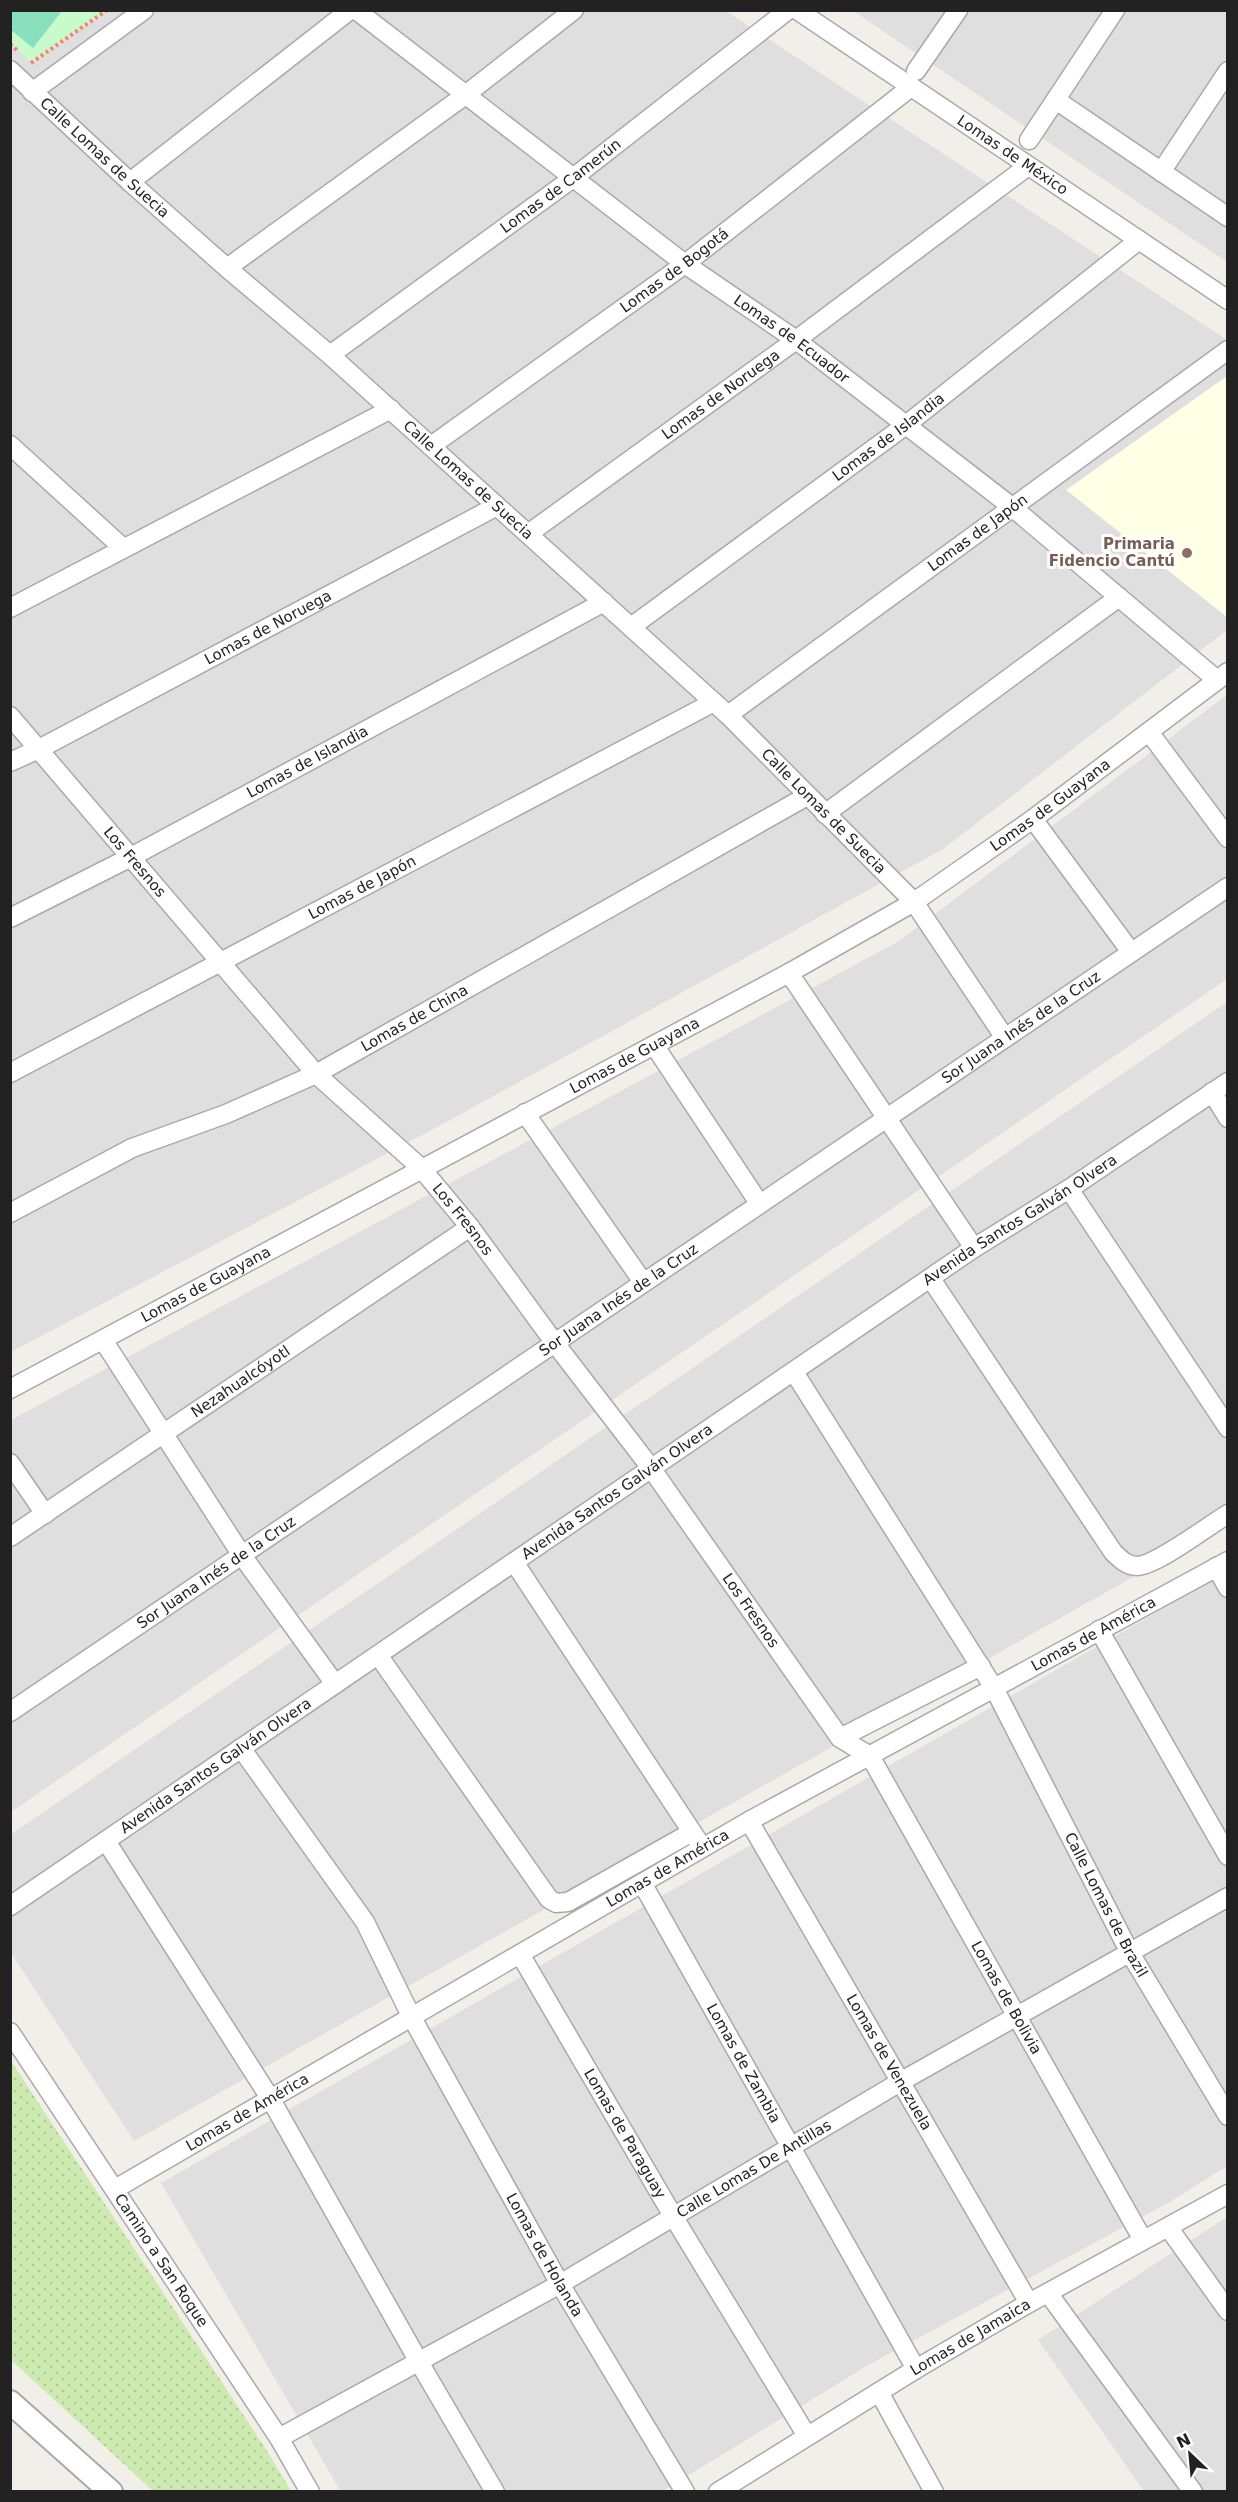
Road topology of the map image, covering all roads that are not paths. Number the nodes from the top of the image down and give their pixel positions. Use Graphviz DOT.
graph roads {
  1 [pos="144,10"];
  2 [pos="350,10"];
  3 [pos="356,10"];
  4 [pos="574,10"];
  5 [pos="788,10"];
  6 [pos="797,10"];
  7 [pos="958,10"];
  8 [pos="1115,10"];
  9 [pos="10,70"];
  10 [pos="1227,71"];
  11 [pos="913,79"];
  12 [pos="32,92"];
  13 [pos="464,96"];
  14 [pos="1056,100"];
  15 [pos="1029,140"];
  16 [pos="1028,166"];
  17 [pos="1161,172"];
  18 [pos="573,178"];
  19 [pos="130,182"];
  20 [pos="1227,217"];
  21 [pos="1139,240"];
  22 [pos="685,264"];
  23 [pos="227,268"];
  24 [pos="1227,300"];
  25 [pos="796,340"];
  26 [pos="1227,350"];
  27 [pos="330,354"];
  28 [pos="391,409"];
  29 [pos="906,425"];
  30 [pos="10,445"];
  31 [pos="431,446"];
  32 [pos="497,506"];
  33 [pos="1012,507"];
  34 [pos="528,534"];
  35 [pos="123,548"];
  36 [pos="1119,597"];
  37 [pos="604,602"];
  38 [pos="10,608"];
  39 [pos="631,627"];
  40 [pos="1222,676"];
  41 [pos="714,702"];
  42 [pos="728,715"];
  43 [pos="10,716"];
  44 [pos="1149,732"];
  45 [pos="39,749"];
  46 [pos="10,762"];
  47 [pos="807,796"];
  48 [pos="825,814"];
  49 [pos="1033,819"];
  50 [pos="1227,838"];
  51 [pos="130,857"];
  52 [pos="1227,887"];
  53 [pos="914,902"];
  54 [pos="10,918"];
  55 [pos="1131,952"];
  56 [pos="221,963"];
  57 [pos="789,973"];
  58 [pos="1005,1038"];
  59 [pos="654,1045"];
  60 [pos="10,1073"];
  61 [pos="316,1074"];
  62 [pos="1227,1082"];
  63 [pos="1212,1092"];
  64 [pos="525,1113"];
  65 [pos="887,1117"];
  66 [pos="1227,1118"];
  67 [pos="421,1168"];
  68 [pos="1069,1189"];
  69 [pos="759,1203"];
  70 [pos="10,1213"];
  71 [pos="470,1227"];
  72 [pos="974,1248"];
  73 [pos="931,1278"];
  74 [pos="643,1282"];
  75 [pos="103,1340"];
  76 [pos="554,1342"];
  77 [pos="794,1371"];
  78 [pos="10,1389"];
  79 [pos="1227,1428"];
  80 [pos="163,1434"];
  81 [pos="10,1463"];
  82 [pos="651,1468"];
  83 [pos="45,1514"];
  84 [pos="1227,1514"];
  85 [pos="10,1537"];
  86 [pos="243,1557"];
  87 [pos="514,1562"];
  88 [pos="1222,1564"];
  89 [pos="1227,1588"];
  90 [pos="1099,1630"];
  91 [pos="378,1655"];
  92 [pos="981,1666"];
  93 [pos="335,1684"];
  94 [pos="994,1688"];
  95 [pos="10,1712"];
  96 [pos="840,1738"];
  97 [pos="241,1748"];
  98 [pos="870,1756"];
  99 [pos="749,1821"];
  100 [pos="692,1832"];
  101 [pos="106,1840"];
  102 [pos="703,1849"];
  103 [pos="1227,1856"];
  104 [pos="642,1883"];
  105 [pos="1227,1897"];
  106 [pos="10,1906"];
  107 [pos="1130,1953"];
  108 [pos="520,1954"];
  109 [pos="411,2016"];
  110 [pos="1017,2017"];
  111 [pos="10,2032"];
  112 [pos="900,2082"];
  113 [pos="270,2097"];
  114 [pos="1227,2116"];
  115 [pos="790,2148"];
  116 [pos="115,2188"];
  117 [pos="1227,2194"];
  118 [pos="673,2216"];
  119 [pos="1168,2227"];
  120 [pos="1143,2240"];
  121 [pos="560,2284"];
  122 [pos="1048,2293"];
  123 [pos="1029,2303"];
  124 [pos="1227,2311"];
  125 [pos="419,2362"];
  126 [pos="916,2369"];
  127 [pos="879,2392"];
  128 [pos="10,2402"];
  129 [pos="807,2436"];
  130 [pos="279,2438"];
  131 [pos="111,2492"];
  132 [pos="310,2492"];
  133 [pos="495,2492"];
  134 [pos="685,2492"];
  135 [pos="718,2492"];
  136 [pos="934,2492"];
  137 [pos="1193,2492"];
  1 -- 12 [label="street"];
  2 -- 19 [label="street"];
  3 -- 13 [label="street, Lomas de Ecuador"];
  4 -- 13 [label="street"];
  5 -- 18 [label="street, Lomas de Camerún"];
  6 -- 11 [label="street, Lomas de México"];
  7 -- 11 [label="street, Lomas de Bogotá"];
  8 -- 14 [label="street"];
  9 -- 12 [label="street, Calle Lomas de Suecia"];
  10 -- 17 [label="street"];
  11 -- 16 [label="street, Lomas de México"];
  11 -- 22 [label="street, Lomas de Bogotá"];
  12 -- 19 [label="street, Calle Lomas de Suecia"];
  13 -- 18 [label="street, Lomas de Ecuador"];
  13 -- 23 [label="street"];
  14 -- 15 [label="street"];
  14 -- 17 [label="street"];
  16 -- 21 [label="street, Lomas de México"];
  16 -- 25 [label="street, Lomas de Noruega"];
  17 -- 20 [label="street"];
  18 -- 22 [label="street, Lomas de Ecuador"];
  18 -- 27 [label="street, Lomas de Camerún"];
  19 -- 23 [label="street, Calle Lomas de Suecia"];
  21 -- 24 [label="street, Lomas de México"];
  21 -- 29 [label="street, Lomas de Islandia"];
  22 -- 25 [label="street, Lomas de Ecuador"];
  22 -- 31 [label="street, Lomas de Bogotá"];
  23 -- 27 [label="street, Calle Lomas de Suecia"];
  25 -- 29 [label="street, Lomas de Ecuador"];
  25 -- 34 [label="street, Lomas de Noruega"];
  26 -- 33 [label="street, Lomas de Japón"];
  27 -- 28 [label="street, Calle Lomas de Suecia"];
  28 -- 31 [label="street, Calle Lomas de Suecia"];
  28 -- 35 [label="street"];
  29 -- 33 [label="street, Lomas de Ecuador"];
  29 -- 39 [label="street, Lomas de Islandia"];
  30 -- 35 [label="street"];
  31 -- 32 [label="street, Calle Lomas de Suecia"];
  32 -- 34 [label="street, Calle Lomas de Suecia"];
  32 -- 45 [label="street, Lomas de Noruega"];
  33 -- 36 [label="street, Lomas de Ecuador"];
  33 -- 42 [label="street, Lomas de Japón"];
  34 -- 37 [label="street, Calle Lomas de Suecia"];
  35 -- 38 [label="street"];
  36 -- 40 [label="street, Lomas de Ecuador"];
  36 -- 48 [label="street"];
  37 -- 39 [label="street, Calle Lomas de Suecia"];
  37 -- 51 [label="street, Lomas de Islandia"];
  39 -- 41 [label="street, Calle Lomas de Suecia"];
  40 -- 44 [label="street, Lomas de Guayana"];
  41 -- 42 [label="street, Calle Lomas de Suecia"];
  41 -- 56 [label="street, Lomas de Japón"];
  42 -- 47 [label="street, Calle Lomas de Suecia"];
  43 -- 45 [label="street, Los Fresnos"];
  44 -- 49 [label="street, Lomas de Guayana"];
  44 -- 50 [label="street"];
  45 -- 46 [label="street, Lomas de Noruega"];
  45 -- 51 [label="street, Los Fresnos"];
  47 -- 48 [label="street, Calle Lomas de Suecia"];
  47 -- 61 [label="street, Lomas de China"];
  48 -- 53 [label="street, Calle Lomas de Suecia"];
  49 -- 53 [label="street, Lomas de Guayana"];
  49 -- 55 [label="street"];
  51 -- 54 [label="street, Lomas de Islandia"];
  51 -- 56 [label="street, Los Fresnos"];
  52 -- 55 [label="street, Sor Juana Inés de la Cruz"];
  53 -- 57 [label="street, Lomas de Guayana"];
  53 -- 58 [label="street, Calle Lomas de Suecia"];
  55 -- 58 [label="street, Sor Juana Inés de la Cruz"];
  56 -- 60 [label="street, Lomas de Japón"];
  56 -- 61 [label="street, Los Fresnos"];
  57 -- 59 [label="street, Lomas de Guayana"];
  57 -- 65 [label="street"];
  58 -- 65 [label="street, Sor Juana Inés de la Cruz"];
  59 -- 64 [label="street, Lomas de Guayana"];
  59 -- 69 [label="street"];
  61 -- 67 [label="street, Los Fresnos"];
  61 -- 70 [label="street, Lomas de China"];
  62 -- 63 [label="street, Avenida Santos Galván Olvera"];
  63 -- 66 [label="street"];
  63 -- 68 [label="street, Avenida Santos Galván Olvera"];
  64 -- 67 [label="street, Lomas de Guayana"];
  64 -- 74 [label="street"];
  65 -- 69 [label="street, Sor Juana Inés de la Cruz"];
  65 -- 72 [label="street"];
  67 -- 71 [label="street, Los Fresnos"];
  67 -- 75 [label="street, Lomas de Guayana"];
  68 -- 72 [label="street, Avenida Santos Galván Olvera"];
  68 -- 79 [label="street"];
  69 -- 74 [label="street, Sor Juana Inés de la Cruz"];
  71 -- 76 [label="street, Los Fresnos"];
  71 -- 80 [label="street, Nezahualcóyotl"];
  72 -- 73 [label="street, Avenida Santos Galván Olvera"];
  73 -- 77 [label="street, Avenida Santos Galván Olvera"];
  73 -- 84 [label="street"];
  74 -- 76 [label="street, Sor Juana Inés de la Cruz"];
  75 -- 78 [label="street, Lomas de Guayana"];
  75 -- 80 [label="street"];
  76 -- 82 [label="street, Los Fresnos"];
  76 -- 86 [label="street, Sor Juana Inés de la Cruz"];
  77 -- 82 [label="street, Avenida Santos Galván Olvera"];
  77 -- 92 [label="street, Calle Lomas de Brazil"];
  80 -- 83 [label="street, Nezahualcóyotl"];
  80 -- 86 [label="street"];
  81 -- 83 [label="street"];
  82 -- 87 [label="street, Avenida Santos Galván Olvera"];
  82 -- 96 [label="street, Los Fresnos"];
  83 -- 85 [label="street, Nezahualcóyotl"];
  86 -- 93 [label="street"];
  86 -- 95 [label="street, Sor Juana Inés de la Cruz"];
  87 -- 91 [label="street, Avenida Santos Galván Olvera"];
  87 -- 100 [label="street"];
  88 -- 89 [label="street"];
  88 -- 90 [label="street, Lomas de América"];
  90 -- 94 [label="street, Lomas de América"];
  90 -- 103 [label="street"];
  91 -- 93 [label="street, Avenida Santos Galván Olvera"];
  91 -- 100 [label="street"];
  92 -- 94 [label="street, Calle Lomas de Brazil"];
  92 -- 96 [label="street"];
  93 -- 97 [label="street, Avenida Santos Galván Olvera"];
  94 -- 98 [label="street, Lomas de América"];
  94 -- 107 [label="street, Calle Lomas de Brazil"];
  96 -- 98 [label="street, Los Fresnos"];
  97 -- 101 [label="street, Avenida Santos Galván Olvera"];
  97 -- 109 [label="street, Lomas de Holanda"];
  98 -- 99 [label="street, Lomas de América"];
  98 -- 110 [label="street, Lomas de Bolivia"];
  99 -- 102 [label="street, Lomas de América"];
  99 -- 112 [label="street, Lomas de Venezuela"];
  100 -- 102 [label="street"];
  101 -- 106 [label="street, Avenida Santos Galván Olvera"];
  101 -- 113 [label="street"];
  102 -- 104 [label="street, Lomas de América"];
  104 -- 108 [label="street, Lomas de América"];
  104 -- 115 [label="street, Lomas de Zambia"];
  105 -- 107 [label="street, Calle Lomas De Antillas"];
  107 -- 110 [label="street, Calle Lomas De Antillas"];
  107 -- 114 [label="street, Calle Lomas de Brazil"];
  108 -- 109 [label="street, Lomas de América"];
  108 -- 118 [label="street, Lomas de Paraguay"];
  109 -- 113 [label="street, Lomas de América"];
  109 -- 121 [label="street, Lomas de Holanda"];
  110 -- 112 [label="street, Calle Lomas De Antillas"];
  110 -- 120 [label="street, Lomas de Bolivia"];
  111 -- 116 [label="street, Camino a San Roque"];
  112 -- 115 [label="street, Calle Lomas De Antillas"];
  112 -- 123 [label="street, Lomas de Venezuela"];
  113 -- 116 [label="street, Lomas de América"];
  113 -- 125 [label="street"];
  115 -- 118 [label="street, Calle Lomas De Antillas"];
  115 -- 126 [label="street, Lomas de Zambia"];
  116 -- 130 [label="street, Camino a San Roque"];
  117 -- 119 [label="street, Lomas de Jamaica"];
  118 -- 121 [label="street, Calle Lomas De Antillas"];
  118 -- 129 [label="street, Lomas de Paraguay"];
  119 -- 120 [label="street, Lomas de Jamaica"];
  119 -- 124 [label="street"];
  120 -- 122 [label="street, Lomas de Jamaica"];
  121 -- 125 [label="street, Calle Lomas De Antillas"];
  121 -- 134 [label="street, Lomas de Holanda"];
  122 -- 123 [label="street, Lomas de Jamaica"];
  122 -- 137 [label="street"];
  123 -- 126 [label="street, Lomas de Jamaica"];
  125 -- 130 [label="street, Calle Lomas De Antillas"];
  125 -- 133 [label="street"];
  126 -- 127 [label="street, Lomas de Jamaica"];
  127 -- 129 [label="street, Lomas de Jamaica"];
  127 -- 136 [label="street"];
  128 -- 131 [label="street"];
  129 -- 135 [label="street, Lomas de Jamaica"];
  130 -- 132 [label="street, Camino a San Roque"];
}
